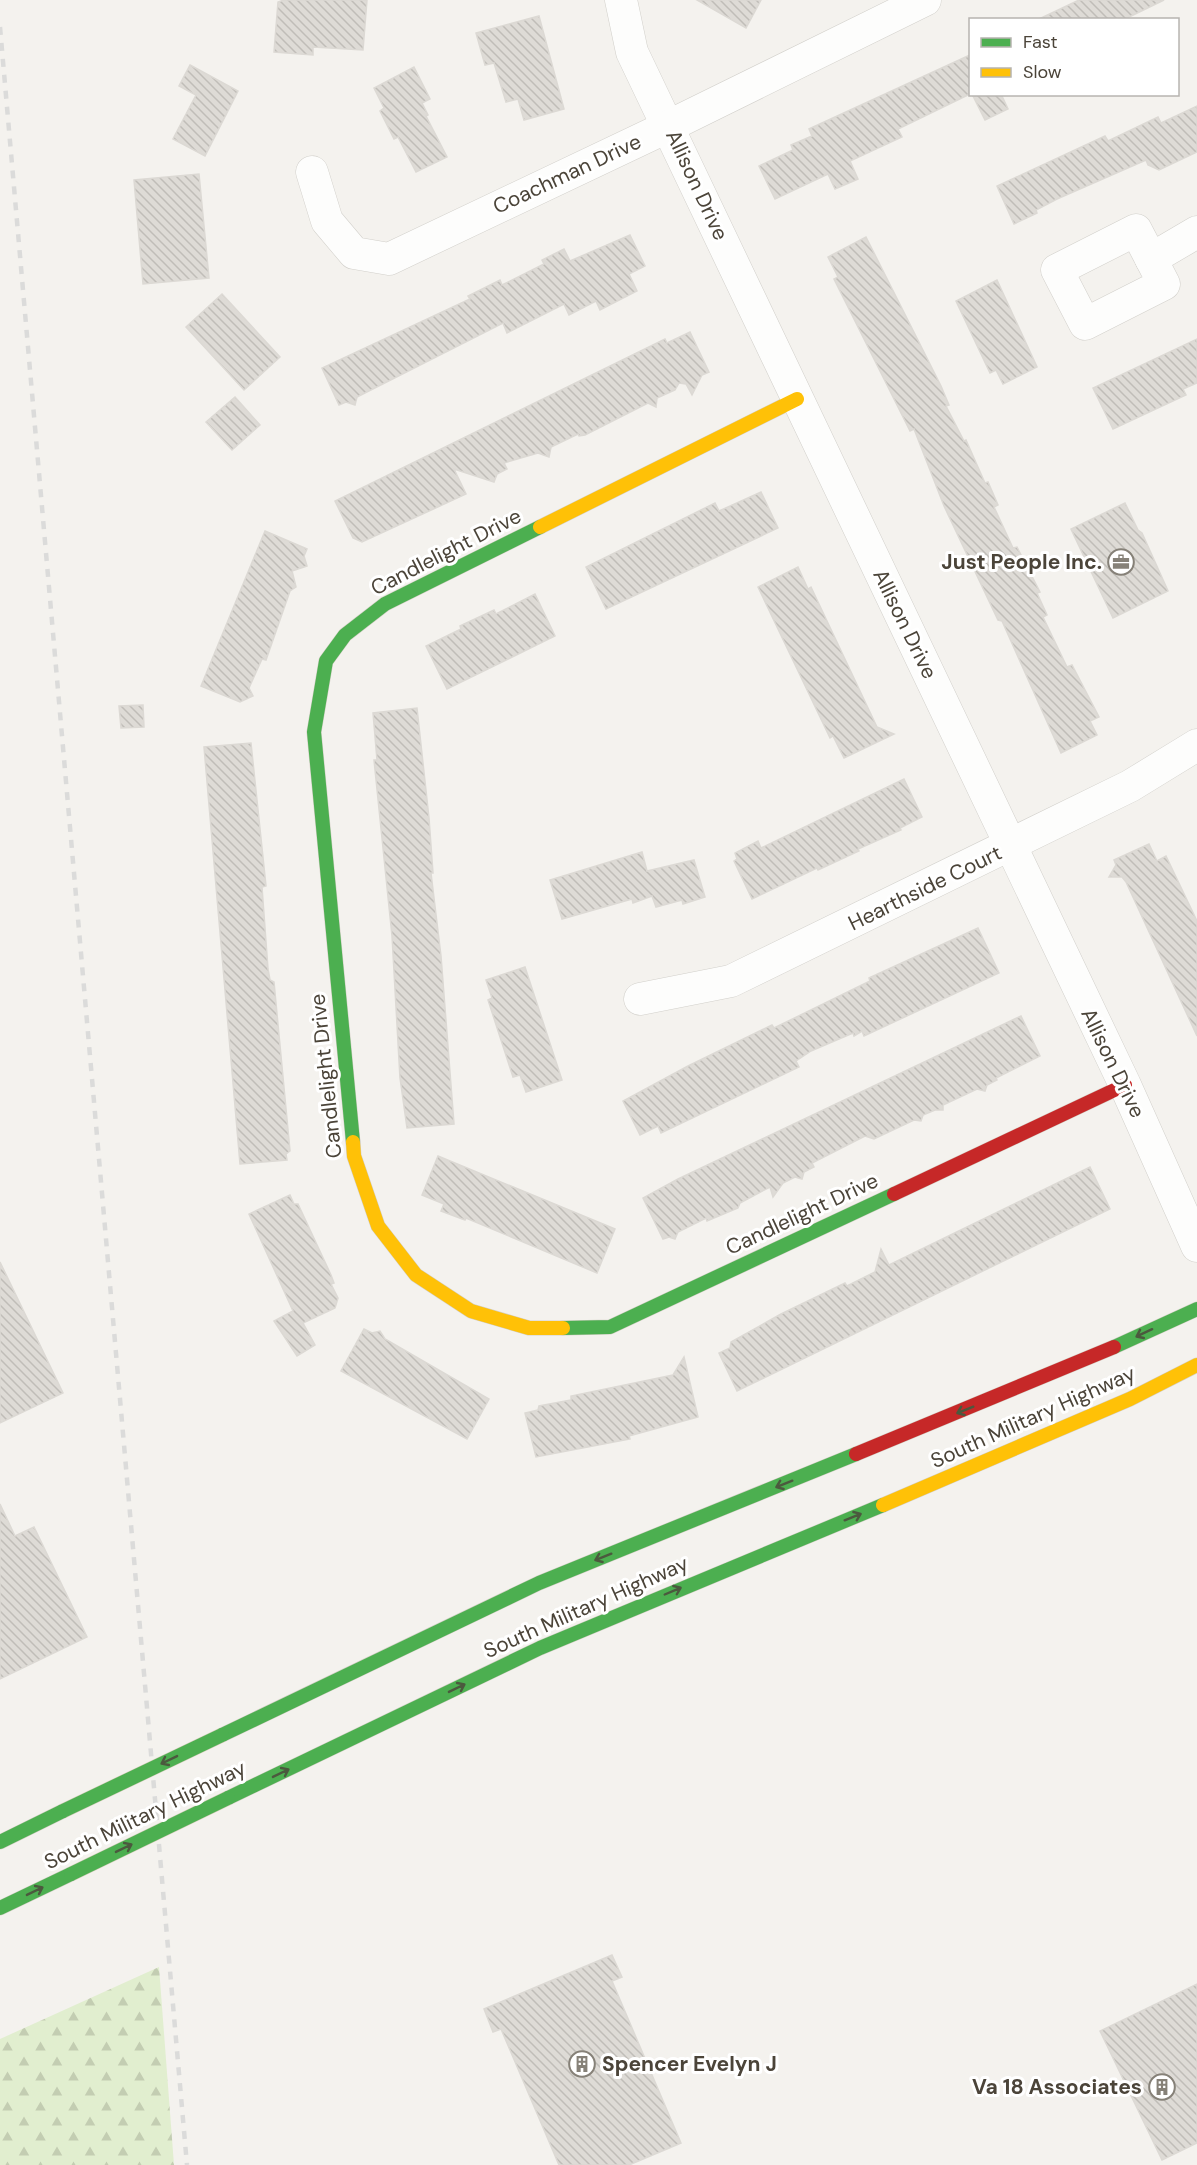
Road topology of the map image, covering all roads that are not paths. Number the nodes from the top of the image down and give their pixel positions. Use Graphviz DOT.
graph roads {
  1 [pos="621,0"];
  2 [pos="925,0"];
  3 [pos="669,126"];
  4 [pos="312,172"];
  5 [pos="1197,231"];
  6 [pos="1150,259"];
  7 [pos="797,399"];
  8 [pos="1197,745"];
  9 [pos="1011,846"];
  10 [pos="640,999"];
  11 [pos="1125,1085"];
  12 [pos="1197,1246"];
  13 [pos="1197,1309"];
  14 [pos="1197,1365"];
  15 [pos="0,1842"];
  16 [pos="0,1908"];
  1 -- 3 [label="street, Allison Drive"];
  2 -- 3 [label="street, Coachman Drive"];
  3 -- 4 [label="street, Coachman Drive"];
  3 -- 7 [label="street, Allison Drive"];
  5 -- 6 [label="street"];
  7 -- 9 [label="street, Allison Drive"];
  7 -- 11 [label="main road, Candlelight Drive"];
  8 -- 9 [label="street, Hearthside Court"];
  9 -- 10 [label="street, Hearthside Court"];
  9 -- 11 [label="street, Allison Drive"];
  11 -- 12 [label="street, Allison Drive"];
  13 -- 15 [label="main road, South Military Highway, one-way, bridge"];
  16 -- 14 [label="main road, South Military Highway, one-way, bridge"];
}
